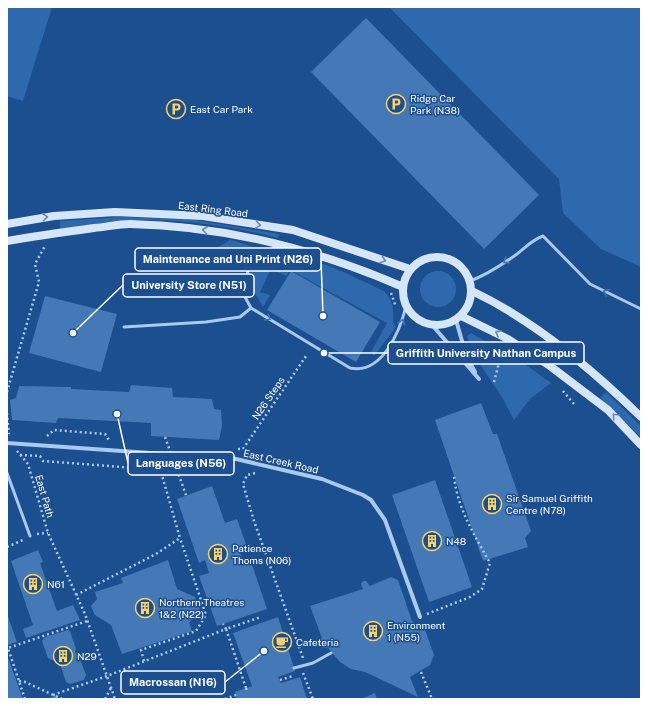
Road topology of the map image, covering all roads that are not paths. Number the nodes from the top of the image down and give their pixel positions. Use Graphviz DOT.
graph roads {
  1 [pos="7,224"];
  2 [pos="7,241"];
  3 [pos="284,244"];
  4 [pos="410,269"];
  5 [pos="470,281"];
  6 [pos="403,287"];
  7 [pos="472,292"];
  8 [pos="406,306"];
  9 [pos="251,308"];
  10 [pos="641,309"];
  11 [pos="459,318"];
  12 [pos="432,325"];
  13 [pos="124,327"];
  14 [pos="641,417"];
  15 [pos="7,443"];
  16 [pos="641,445"];
  17 [pos="7,473"];
  18 [pos="30,536"];
  19 [pos="420,617"];
  20 [pos="331,653"];
  21 [pos="294,668"];
  1 -- 4 [label="street, East Ring Road, one-way"];
  3 -- 2 [label="street, one-way"];
  3 -- 6 [label="street"];
  3 -- 9 [label="lane"];
  4 -- 5 [label="street"];
  4 -- 6 [label="street"];
  5 -- 7 [label="street"];
  10 -- 5 [label="lane, one-way"];
  6 -- 8 [label="street"];
  7 -- 11 [label="street"];
  7 -- 14 [label="street"];
  9 -- 8 [label="lane, one-way"];
  8 -- 12 [label="street"];
  9 -- 13 [label="lane"];
  11 -- 12 [label="street"];
  11 -- 12 [label="street"];
  16 -- 11 [label="street, one-way"];
  15 -- 19 [label="street, East Creek Road"];
  17 -- 18 [label="lane"];
  20 -- 21 [label="lane"];
}
